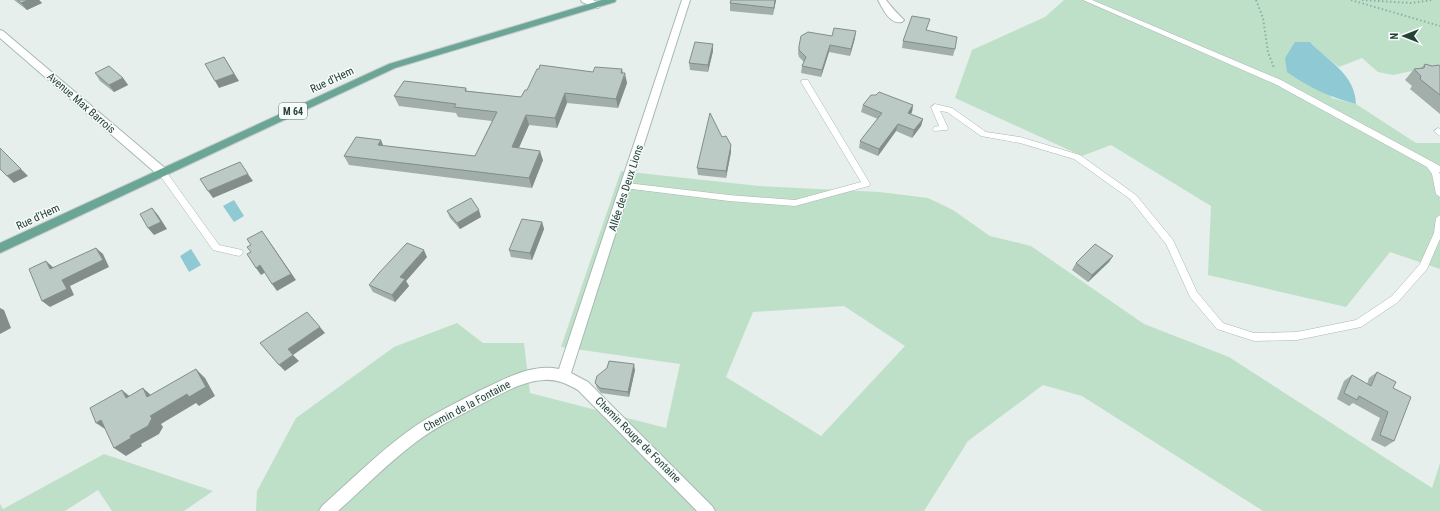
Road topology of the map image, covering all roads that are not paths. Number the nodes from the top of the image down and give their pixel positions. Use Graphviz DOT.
graph roads {
  1 [pos="585,0"];
  2 [pos="612,0"];
  3 [pos="686,0"];
  4 [pos="882,0"];
  5 [pos="1086,0"];
  6 [pos="598,5"];
  7 [pos="899,20"];
  8 [pos="0,33"];
  9 [pos="804,82"];
  10 [pos="937,129"];
  11 [pos="1430,166"];
  12 [pos="1440,169"];
  13 [pos="162,172"];
  14 [pos="626,186"];
  15 [pos="1440,194"];
  16 [pos="1440,218"];
  17 [pos="0,248"];
  18 [pos="239,252"];
  19 [pos="564,375"];
  20 [pos="327,511"];
  21 [pos="707,511"];
  1 -- 6 [label="street"];
  2 -- 6 [label="main road, M 64"];
  3 -- 14 [label="street, Allée des Deux Lions"];
  4 -- 7 [label="street"];
  5 -- 11 [label="lane"];
  6 -- 13 [label="main road, Rue d'Hem / M 64"];
  8 -- 13 [label="street, Avenue Max Barrois"];
  9 -- 14 [label="lane"];
  10 -- 16 [label="lane"];
  11 -- 12 [label="lane"];
  11 -- 15 [label="lane"];
  13 -- 17 [label="main road, Rue d'Hem / M 64"];
  13 -- 18 [label="lane"];
  14 -- 19 [label="street, Allée des Deux Lions"];
  19 -- 20 [label="street, Chemin de la Fontaine"];
  19 -- 21 [label="street, Chemin Rouge de Fontaine"];
}
